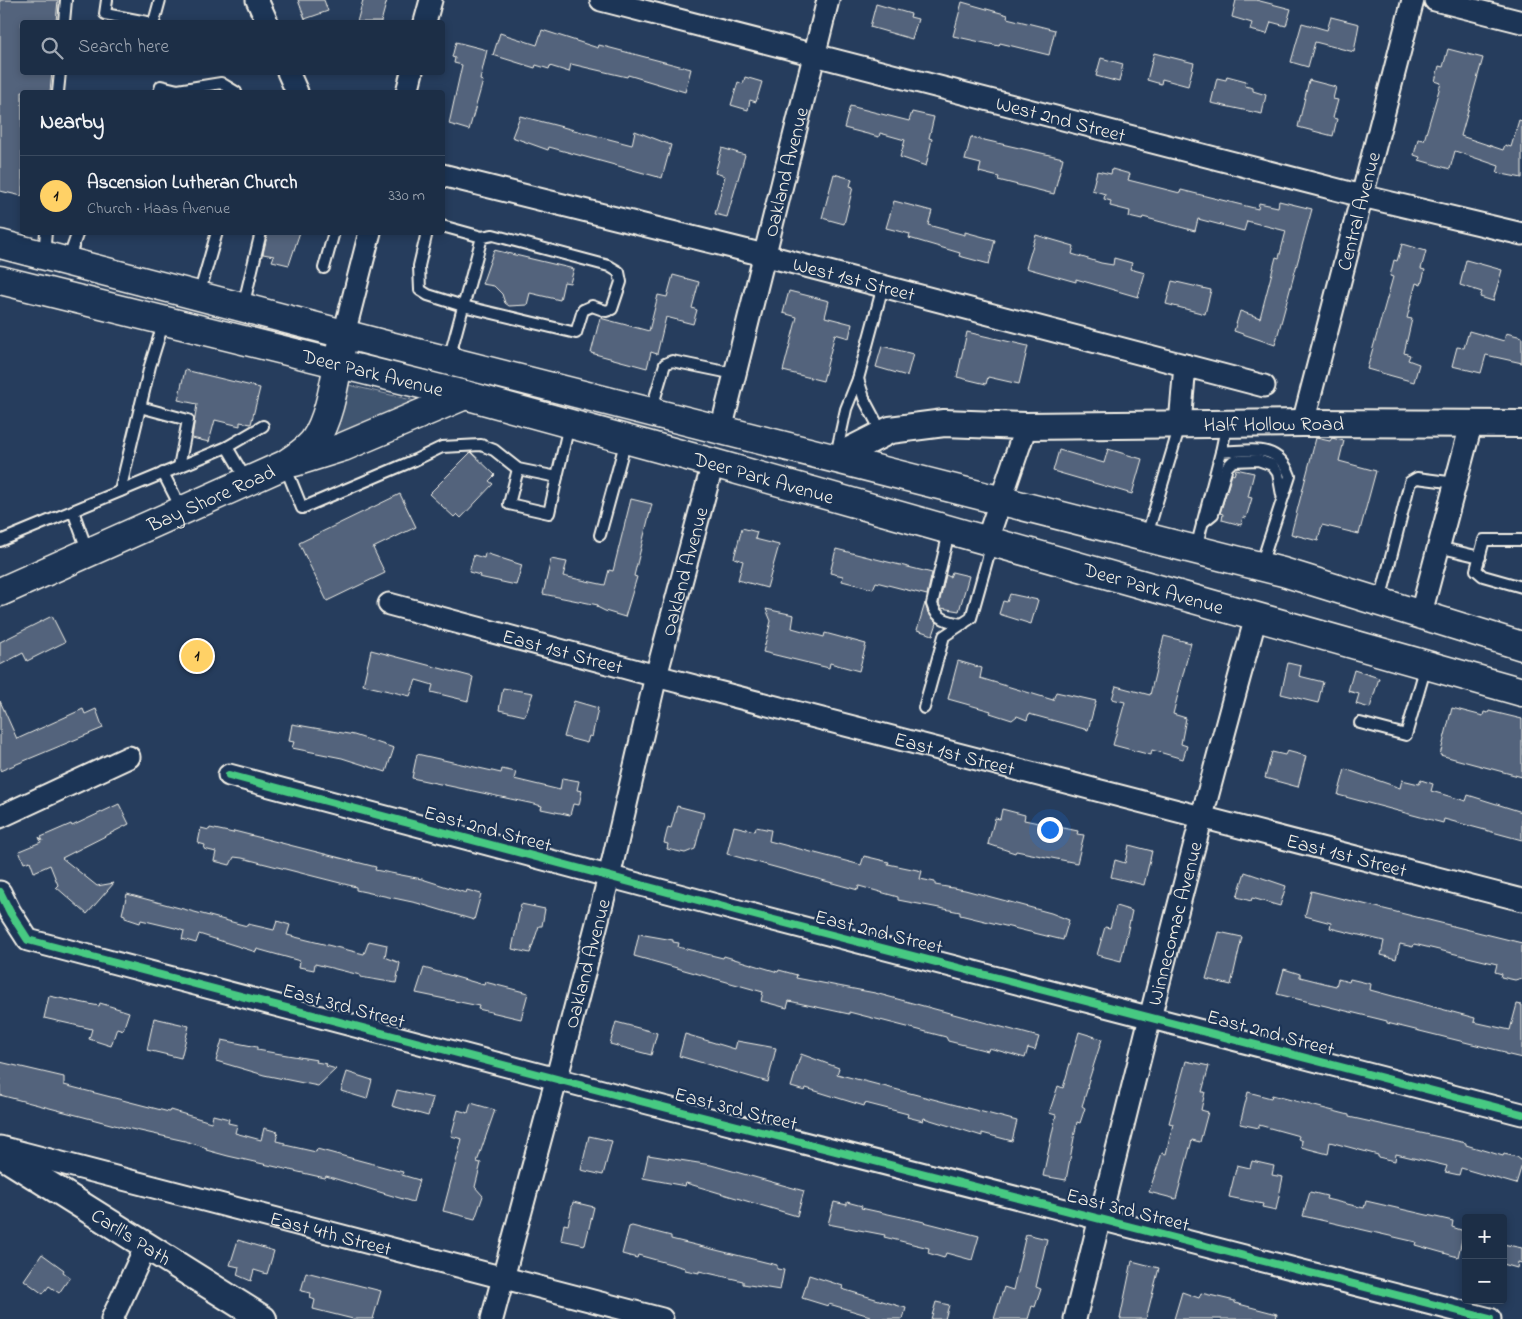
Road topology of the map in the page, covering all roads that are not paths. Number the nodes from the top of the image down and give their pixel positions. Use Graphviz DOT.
graph roads {
  1 [pos="66,0"];
  2 [pos="107,0"];
  3 [pos="160,0"];
  4 [pos="258,0"];
  5 [pos="432,0"];
  6 [pos="601,0"];
  7 [pos="828,0"];
  8 [pos="1412,0"];
  9 [pos="1435,0"];
  10 [pos="64,20"];
  11 [pos="136,20"];
  12 [pos="155,20"];
  13 [pos="266,20"];
  14 [pos="427,20"];
  15 [pos="1522,22"];
  16 [pos="814,54"];
  17 [pos="60,75"];
  18 [pos="289,75"];
  19 [pos="411,75"];
  20 [pos="160,89"];
  21 [pos="58,90"];
  22 [pos="178,90"];
  23 [pos="178,90"];
  24 [pos="232,90"];
  25 [pos="296,90"];
  26 [pos="408,90"];
  27 [pos="445,176"];
  28 [pos="1362,196"];
  29 [pos="445,227"];
  30 [pos="1522,234"];
  31 [pos="74,235"];
  32 [pos="216,235"];
  33 [pos="260,235"];
  34 [pos="333,235"];
  35 [pos="369,235"];
  36 [pos="426,235"];
  37 [pos="482,237"];
  38 [pos="0,244"];
  39 [pos="53,250"];
  40 [pos="764,255"];
  41 [pos="324,268"];
  42 [pos="0,280"];
  43 [pos="883,286"];
  44 [pos="199,296"];
  45 [pos="463,306"];
  46 [pos="243,308"];
  47 [pos="164,320"];
  48 [pos="344,334"];
  49 [pos="448,360"];
  50 [pos="337,364"];
  51 [pos="1185,365"];
  52 [pos="735,374"];
  53 [pos="858,379"];
  54 [pos="1264,386"];
  55 [pos="464,395"];
  56 [pos="140,406"];
  57 [pos="651,412"];
  58 [pos="1227,423"];
  59 [pos="1303,423"];
  60 [pos="569,424"];
  61 [pos="1180,424"];
  62 [pos="1522,424"];
  63 [pos="1471,425"];
  64 [pos="263,426"];
  65 [pos="1026,426"];
  66 [pos="721,430"];
  67 [pos="882,434"];
  68 [pos="626,439"];
  69 [pos="227,447"];
  70 [pos="1221,452"];
  71 [pos="835,458"];
  72 [pos="713,463"];
  73 [pos="284,465"];
  74 [pos="179,467"];
  75 [pos="518,469"];
  76 [pos="163,474"];
  77 [pos="557,477"];
  78 [pos="247,482"];
  79 [pos="1456,483"];
  80 [pos="120,491"];
  81 [pos="1283,499"];
  82 [pos="1000,500"];
  83 [pos="73,510"];
  84 [pos="182,510"];
  85 [pos="1202,523"];
  86 [pos="950,530"];
  87 [pos="600,535"];
  88 [pos="1147,537"];
  89 [pos="0,540"];
  90 [pos="1522,540"];
  91 [pos="989,541"];
  92 [pos="1438,547"];
  93 [pos="1196,549"];
  94 [pos="88,552"];
  95 [pos="1480,557"];
  96 [pos="1261,566"];
  97 [pos="1522,587"];
  98 [pos="0,592"];
  99 [pos="1380,601"];
  100 [pos="389,604"];
  101 [pos="1421,613"];
  102 [pos="1256,617"];
  103 [pos="963,624"];
  104 [pos="1522,646"];
  105 [pos="1427,665"];
  106 [pos="656,676"];
  107 [pos="1522,692"];
  108 [pos="924,708"];
  109 [pos="1360,723"];
  110 [pos="129,757"];
  111 [pos="229,775"];
  112 [pos="0,817"];
  113 [pos="1202,817"];
  114 [pos="609,877"];
  115 [pos="0,892"];
  116 [pos="1522,900"];
  117 [pos="1152,1017"];
  118 [pos="558,1077"];
  119 [pos="1522,1114"];
  120 [pos="0,1147"];
  121 [pos="0,1154"];
  122 [pos="1100,1218"];
  123 [pos="146,1246"];
  124 [pos="503,1278"];
  125 [pos="112,1319"];
  126 [pos="263,1319"];
  127 [pos="492,1319"];
  128 [pos="662,1319"];
  129 [pos="1075,1319"];
  130 [pos="1490,1319"];
  1 -- 10 [label="lane"];
  2 -- 11 [label="lane"];
  3 -- 12 [label="lane"];
  4 -- 13 [label="street"];
  5 -- 14 [label="street"];
  6 -- 16 [label="street, West 2nd Street"];
  7 -- 16 [label="street, Oakland Avenue"];
  8 -- 28 [label="street, Central Avenue"];
  9 -- 15 [label="street"];
  16 -- 28 [label="street, West 2nd Street"];
  16 -- 40 [label="street, Oakland Avenue"];
  17 -- 21 [label="lane"];
  18 -- 25 [label="street"];
  19 -- 26 [label="street"];
  20 -- 23 [label="lane"];
  22 -- 24 [label="lane"];
  27 -- 40 [label="street, West 1st Street"];
  28 -- 30 [label="street, West 2nd Street"];
  28 -- 59 [label="street, Central Avenue"];
  29 -- 37 [label="lane"];
  31 -- 39 [label="lane"];
  32 -- 44 [label="lane"];
  33 -- 46 [label="lane"];
  34 -- 41 [label="lane"];
  35 -- 48 [label="street"];
  36 -- 45 [label="lane"];
  37 -- 45 [label="lane"];
  37 -- 45 [label="lane"];
  38 -- 39 [label="main road, Deer Park Avenue"];
  39 -- 44 [label="main road, Deer Park Avenue"];
  40 -- 43 [label="street, West 1st Street"];
  40 -- 52 [label="street, Oakland Avenue"];
  42 -- 47 [label="main road, Deer Park Avenue"];
  43 -- 51 [label="street, West 1st Street"];
  43 -- 53 [label="lane"];
  44 -- 46 [label="main road, Deer Park Avenue"];
  45 -- 49 [label="lane"];
  46 -- 48 [label="main road, Deer Park Avenue"];
  47 -- 50 [label="main road, Deer Park Avenue"];
  47 -- 56 [label="lane"];
  48 -- 49 [label="main road, Deer Park Avenue"];
  48 -- 50 [label="main road, Bay Shore Road"];
  49 -- 57 [label="main road, Deer Park Avenue"];
  50 -- 55 [label="main road, Deer Park Avenue"];
  50 -- 73 [label="main road, Bay Shore Road"];
  51 -- 54 [label="street, West 1st Street"];
  51 -- 61 [label="street"];
  52 -- 57 [label="lane"];
  52 -- 66 [label="street, Oakland Avenue"];
  53 -- 67 [label="lane"];
  53 -- 71 [label="lane"];
  55 -- 60 [label="main road, Deer Park Avenue"];
  55 -- 73 [label="main road"];
  56 -- 74 [label="lane"];
  56 -- 80 [label="lane"];
  57 -- 66 [label="main road, Deer Park Avenue"];
  58 -- 59 [label="street, Half Hollow Road"];
  58 -- 61 [label="street, Half Hollow Road"];
  58 -- 70 [label="lane"];
  59 -- 63 [label="street, Half Hollow Road"];
  60 -- 68 [label="main road, Deer Park Avenue"];
  60 -- 77 [label="lane"];
  61 -- 65 [label="street, Half Hollow Road"];
  61 -- 88 [label="lane"];
  62 -- 63 [label="street, Half Hollow Road"];
  63 -- 79 [label="street"];
  64 -- 69 [label="lane"];
  65 -- 67 [label="street, Half Hollow Road"];
  65 -- 82 [label="street"];
  66 -- 71 [label="main road, Deer Park Avenue"];
  67 -- 71 [label="street, Half Hollow Road"];
  68 -- 72 [label="main road, Deer Park Avenue"];
  68 -- 87 [label="lane"];
  69 -- 74 [label="lane"];
  69 -- 78 [label="lane"];
  70 -- 81 [label="lane"];
  70 -- 85 [label="lane"];
  71 -- 82 [label="main road, Deer Park Avenue"];
  72 -- 86 [label="main road, Deer Park Avenue"];
  72 -- 106 [label="street, Oakland Avenue"];
  73 -- 75 [label="lane"];
  73 -- 78 [label="main road, Bay Shore Road"];
  74 -- 76 [label="lane"];
  75 -- 77 [label="lane"];
  75 -- 77 [label="lane"];
  76 -- 80 [label="lane"];
  76 -- 84 [label="lane"];
  78 -- 84 [label="main road, Bay Shore Road"];
  79 -- 92 [label="street"];
  79 -- 99 [label="lane"];
  80 -- 83 [label="lane"];
  81 -- 85 [label="lane"];
  81 -- 96 [label="lane"];
  82 -- 88 [label="main road, Deer Park Avenue"];
  82 -- 91 [label="street"];
  83 -- 89 [label="lane"];
  83 -- 94 [label="lane"];
  84 -- 94 [label="main road, Bay Shore Road"];
  85 -- 93 [label="lane"];
  86 -- 91 [label="main road, Deer Park Avenue"];
  86 -- 103 [label="lane"];
  88 -- 93 [label="main road, Deer Park Avenue"];
  90 -- 95 [label="lane"];
  91 -- 102 [label="main road, Deer Park Avenue"];
  91 -- 103 [label="lane"];
  92 -- 95 [label="lane"];
  92 -- 101 [label="street"];
  93 -- 96 [label="main road, Deer Park Avenue"];
  94 -- 98 [label="main road, Bay Shore Road"];
  95 -- 97 [label="lane"];
  96 -- 99 [label="main road, Deer Park Avenue"];
  99 -- 101 [label="main road, Deer Park Avenue"];
  100 -- 106 [label="street, East 1st Street"];
  101 -- 104 [label="main road, Deer Park Avenue"];
  102 -- 105 [label="main road, Deer Park Avenue"];
  102 -- 113 [label="street, Winnecomac Avenue"];
  103 -- 108 [label="lane"];
  105 -- 107 [label="main road, Deer Park Avenue"];
  105 -- 109 [label="lane"];
  106 -- 113 [label="street, East 1st Street"];
  106 -- 114 [label="street, Oakland Avenue"];
  110 -- 112 [label="street"];
  111 -- 114 [label="street, East 2nd Street"];
  113 -- 116 [label="street, East 1st Street"];
  113 -- 117 [label="street, Winnecomac Avenue"];
  114 -- 117 [label="street, East 2nd Street"];
  114 -- 118 [label="street, Oakland Avenue"];
  115 -- 118 [label="street, East 3rd Street"];
  117 -- 119 [label="street, East 2nd Street"];
  117 -- 122 [label="street, Winnecomac Avenue"];
  118 -- 122 [label="street, East 3rd Street"];
  118 -- 124 [label="street, Oakland Avenue"];
  120 -- 124 [label="street, East 4th Street"];
  121 -- 123 [label="street, Carll's Path"];
  122 -- 129 [label="street, Winnecomac Avenue"];
  122 -- 130 [label="street, East 3rd Street"];
  123 -- 125 [label="street"];
  123 -- 126 [label="street, Carll's Path"];
  124 -- 127 [label="street, Oakland Avenue"];
  124 -- 128 [label="street, East 4th Street"];
}
